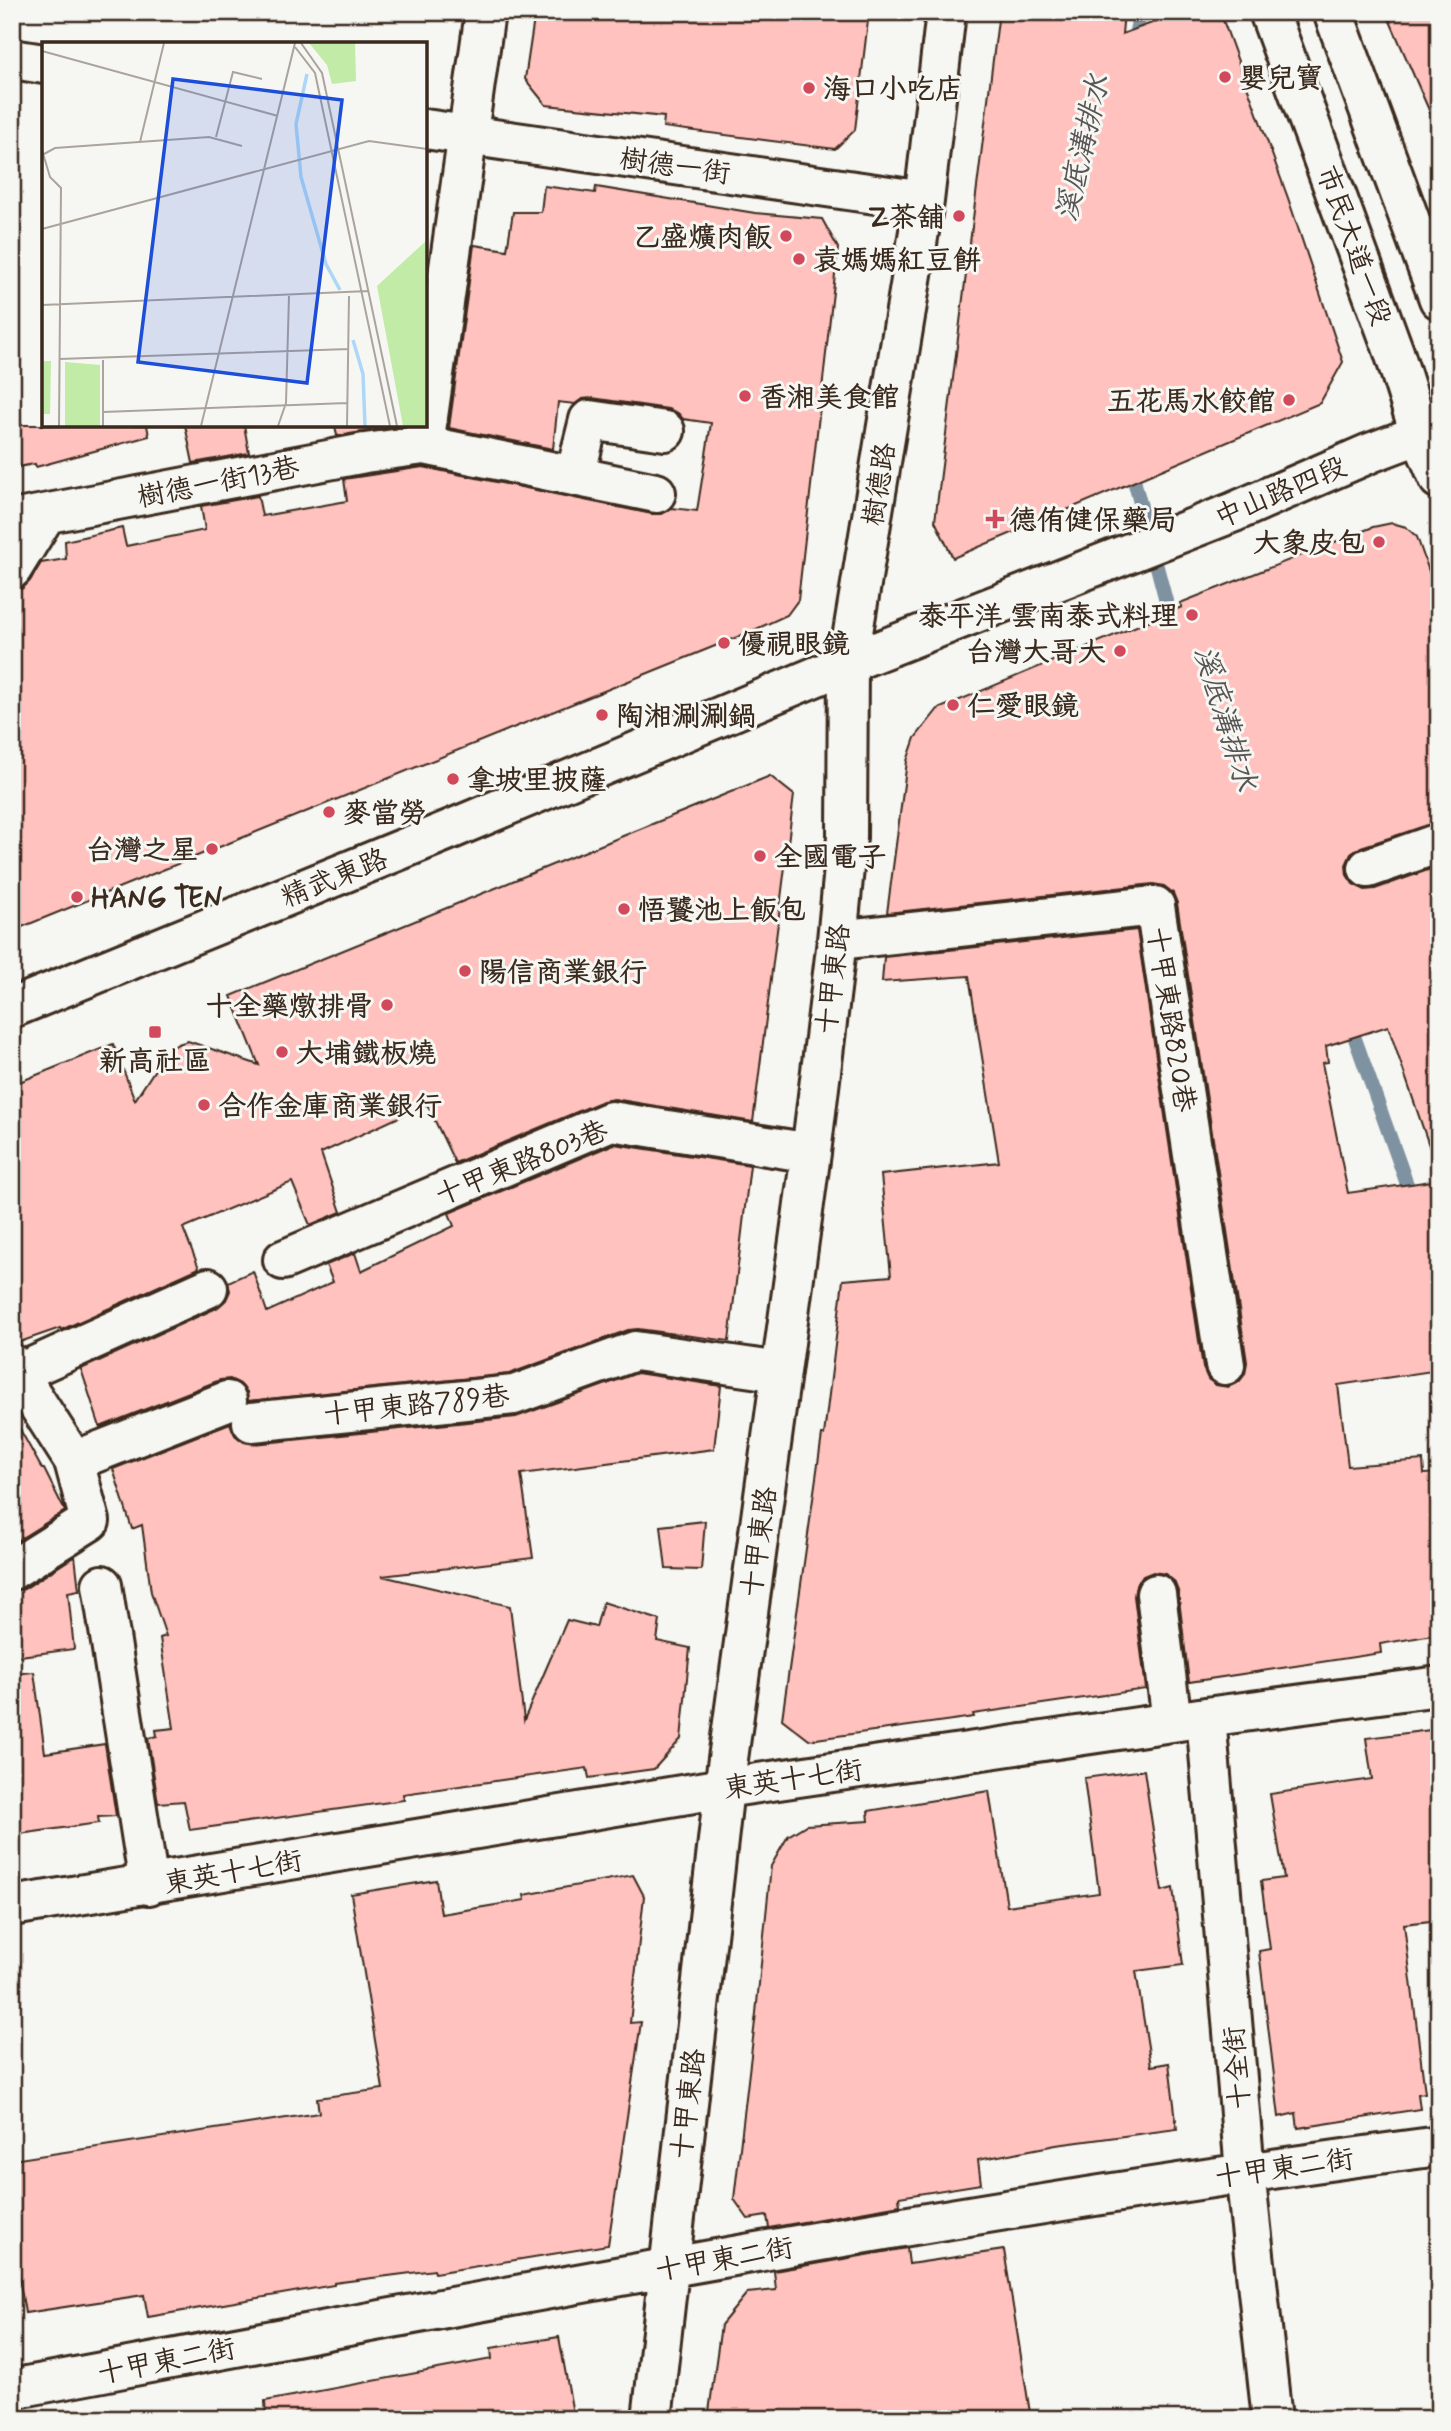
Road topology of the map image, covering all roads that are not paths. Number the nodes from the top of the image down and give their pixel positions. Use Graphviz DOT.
graph roads {
  1 [pos="485,12"];
  2 [pos="946,12"];
  3 [pos="1269,12"];
  4 [pos="1333,12"];
  5 [pos="12,59"];
  6 [pos="42,64"];
  7 [pos="427,129"];
  8 [pos="470,135"];
  9 [pos="924,201"];
  10 [pos="1439,299"];
  11 [pos="427,425"];
  12 [pos="427,427"];
  13 [pos="1430,430"];
  14 [pos="665,431"];
  15 [pos="424,445"];
  16 [pos="575,477"];
  17 [pos="1439,479"];
  18 [pos="656,493"];
  19 [pos="29,517"];
  20 [pos="12,569"];
  21 [pos="848,663"];
  22 [pos="1439,843"];
  23 [pos="1368,868"];
  24 [pos="837,940"];
  25 [pos="12,1008"];
  26 [pos="811,1153"];
  27 [pos="283,1260"];
  28 [pos="208,1288"];
  29 [pos="1225,1365"];
  30 [pos="15,1368"];
  31 [pos="781,1372"];
  32 [pos="74,1461"];
  33 [pos="12,1570"];
  34 [pos="102,1584"];
  35 [pos="1156,1594"];
  36 [pos="1439,1686"];
  37 [pos="1189,1720"];
  38 [pos="724,1788"];
  39 [pos="149,1885"];
  40 [pos="12,1906"];
  41 [pos="1439,2146"];
  42 [pos="1245,2172"];
  43 [pos="668,2267"];
  44 [pos="12,2389"];
  45 [pos="652,2419"];
  46 [pos="1272,2419"];
  1 -- 8 [label="street"];
  2 -- 9 [label="street, 樹德路"];
  3 -- 13 [label="street, 市民大道一段"];
  4 -- 10 [label="street"];
  5 -- 6 [label="street"];
  7 -- 8 [label="street, 樹德一街"];
  8 -- 9 [label="street, 樹德一街"];
  8 -- 11 [label="street"];
  9 -- 21 [label="street, 樹德路"];
  12 -- 15 [label="street"];
  13 -- 17 [label="street, 市民大道一段"];
  13 -- 21 [label="street, 中山路四段"];
  14 -- 16 [label="street"];
  15 -- 16 [label="street, 樹德一街13巷"];
  15 -- 19 [label="street, 樹德一街13巷"];
  16 -- 18 [label="street, 樹德一街13巷"];
  19 -- 20 [label="street"];
  21 -- 24 [label="street, 十甲東路"];
  21 -- 25 [label="street, 精武東路"];
  22 -- 23 [label="street"];
  24 -- 26 [label="street, 十甲東路"];
  24 -- 29 [label="street, 十甲東路820巷"];
  26 -- 27 [label="street, 十甲東路803巷"];
  26 -- 31 [label="street, 十甲東路"];
  28 -- 30 [label="street"];
  30 -- 32 [label="street"];
  31 -- 32 [label="street, 十甲東路789巷"];
  31 -- 38 [label="street, 十甲東路"];
  32 -- 33 [label="street"];
  34 -- 39 [label="street, 東英十七街"];
  35 -- 37 [label="street, 十全街"];
  36 -- 37 [label="street, 東英十七街"];
  37 -- 38 [label="street, 東英十七街"];
  37 -- 42 [label="street, 十全街"];
  38 -- 39 [label="street, 東英十七街"];
  38 -- 43 [label="street, 十甲東路"];
  39 -- 40 [label="street, 東英十七街"];
  41 -- 42 [label="street, 十甲東二街"];
  42 -- 43 [label="street, 十甲東二街"];
  42 -- 46 [label="street, 十全街"];
  43 -- 44 [label="street, 十甲東二街"];
  43 -- 45 [label="street, 十甲東路"];
}
